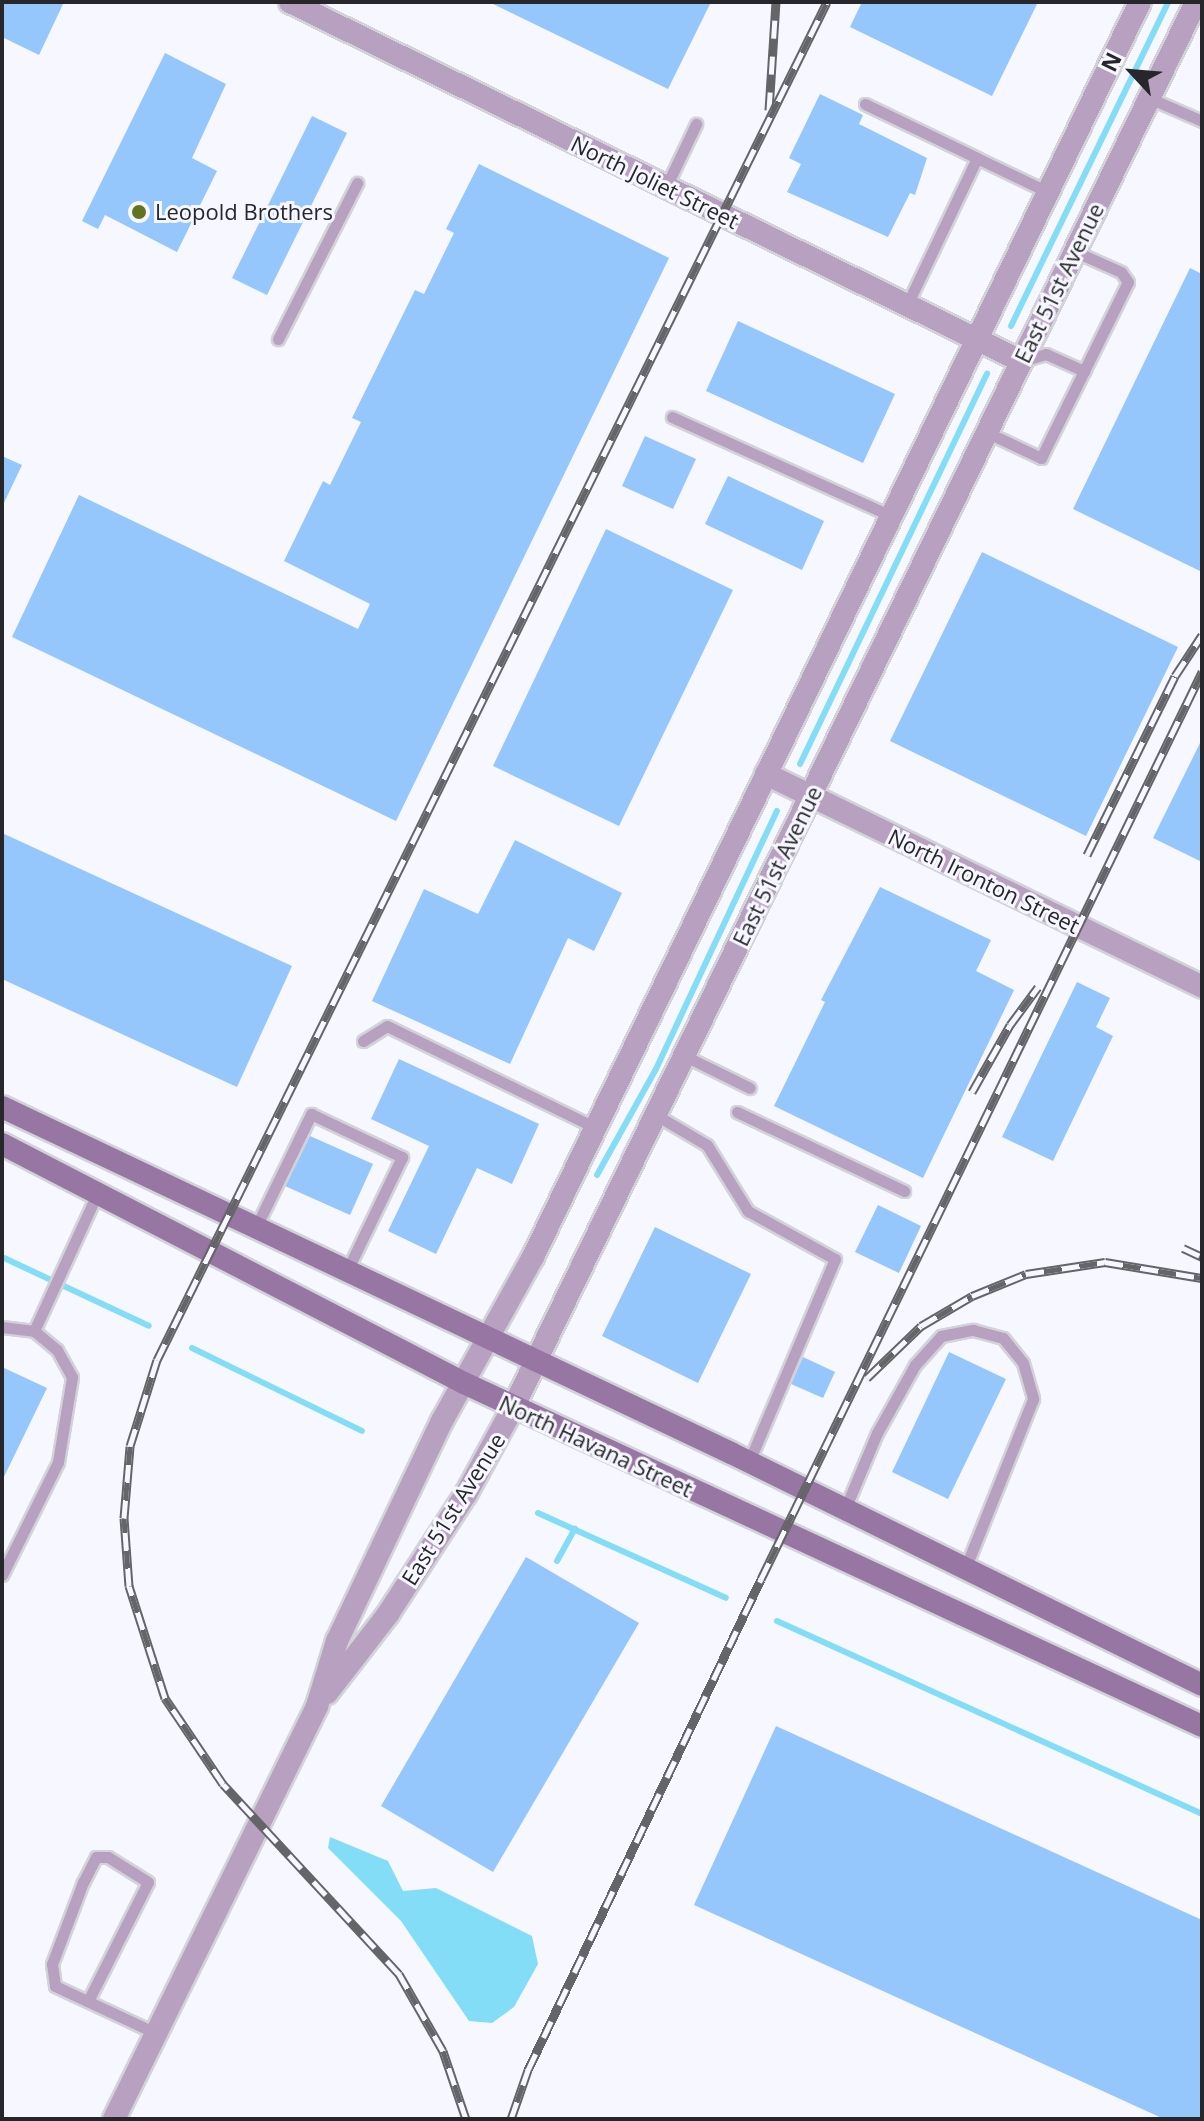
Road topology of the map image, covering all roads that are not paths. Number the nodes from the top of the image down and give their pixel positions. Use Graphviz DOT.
graph roads {
  1 [pos="290,2"];
  2 [pos="1140,2"];
  3 [pos="1196,2"];
  4 [pos="1149,98"];
  5 [pos="865,104"];
  6 [pos="1202,121"];
  7 [pos="696,124"];
  8 [pos="977,158"];
  9 [pos="357,183"];
  10 [pos="666,187"];
  11 [pos="1048,192"];
  12 [pos="1074,251"];
  13 [pos="907,305"];
  14 [pos="278,339"];
  15 [pos="977,340"];
  16 [pos="1021,361"];
  17 [pos="1084,371"];
  18 [pos="672,417"];
  19 [pos="986,432"];
  20 [pos="891,516"];
  21 [pos="766,774"];
  22 [pos="811,796"];
  23 [pos="1202,987"];
  24 [pos="363,1041"];
  25 [pos="685,1056"];
  26 [pos="750,1088"];
  27 [pos="2,1107"];
  28 [pos="737,1112"];
  29 [pos="656,1115"];
  30 [pos="596,1128"];
  31 [pos="2,1144"];
  32 [pos="98,1191"];
  33 [pos="904,1191"];
  34 [pos="256,1227"];
  35 [pos="347,1271"];
  36 [pos="2,1327"];
  37 [pos="34,1331"];
  38 [pos="489,1339"];
  39 [pos="536,1362"];
  40 [pos="464,1383"];
  41 [pos="514,1406"];
  42 [pos="749,1462"];
  43 [pos="845,1509"];
  44 [pos="965,1570"];
  45 [pos="2,1575"];
  46 [pos="1202,1685"];
  47 [pos="317,1706"];
  48 [pos="1202,1726"];
  49 [pos="88,2001"];
  50 [pos="156,2033"];
  51 [pos="114,2119"];
  1 -- 10 [label="street, North Joliet Street"];
  2 -- 11 [label="street, East 51st Avenue"];
  3 -- 4 [label="street, East 51st Avenue"];
  4 -- 6 [label="lane"];
  4 -- 12 [label="street, East 51st Avenue"];
  5 -- 8 [label="lane"];
  7 -- 10 [label="lane"];
  8 -- 11 [label="lane"];
  8 -- 13 [label="lane"];
  9 -- 14 [label="lane"];
  10 -- 13 [label="street, North Joliet Street"];
  11 -- 15 [label="street, East 51st Avenue"];
  12 -- 16 [label="street, East 51st Avenue"];
  12 -- 17 [label="lane"];
  13 -- 15 [label="street, North Joliet Street"];
  15 -- 16 [label="street, North Joliet Street"];
  15 -- 20 [label="street, East 51st Avenue"];
  16 -- 17 [label="lane"];
  16 -- 19 [label="street, East 51st Avenue"];
  17 -- 19 [label="lane"];
  18 -- 20 [label="lane"];
  19 -- 22 [label="street, East 51st Avenue"];
  20 -- 21 [label="street, East 51st Avenue"];
  21 -- 22 [label="street, North Ironton Street"];
  21 -- 30 [label="street, East 51st Avenue"];
  22 -- 23 [label="street, North Ironton Street"];
  22 -- 25 [label="street, East 51st Avenue"];
  24 -- 30 [label="lane"];
  25 -- 26 [label="lane"];
  25 -- 29 [label="street, East 51st Avenue"];
  27 -- 34 [label="main road"];
  28 -- 33 [label="lane"];
  29 -- 39 [label="street, East 51st Avenue"];
  29 -- 42 [label="lane"];
  30 -- 38 [label="street, East 51st Avenue"];
  31 -- 32 [label="main road, North Havana Street"];
  32 -- 37 [label="lane"];
  32 -- 40 [label="main road, North Havana Street"];
  34 -- 35 [label="main road"];
  34 -- 35 [label="lane"];
  35 -- 38 [label="main road"];
  36 -- 37 [label="lane"];
  37 -- 45 [label="lane"];
  38 -- 39 [label="main road"];
  38 -- 40 [label="street, East 51st Avenue"];
  39 -- 41 [label="street, East 51st Avenue"];
  39 -- 42 [label="main road"];
  40 -- 41 [label="main road, North Havana Street"];
  40 -- 47 [label="street, East 51st Avenue"];
  41 -- 47 [label="street, East 51st Avenue"];
  41 -- 48 [label="main road, North Havana Street"];
  42 -- 43 [label="main road"];
  43 -- 44 [label="main road"];
  43 -- 44 [label="lane"];
  44 -- 46 [label="main road"];
  47 -- 50 [label="street, East 51st Avenue"];
  49 -- 49 [label="lane"];
  49 -- 50 [label="lane"];
  50 -- 51 [label="street, East 51st Avenue"];
}
